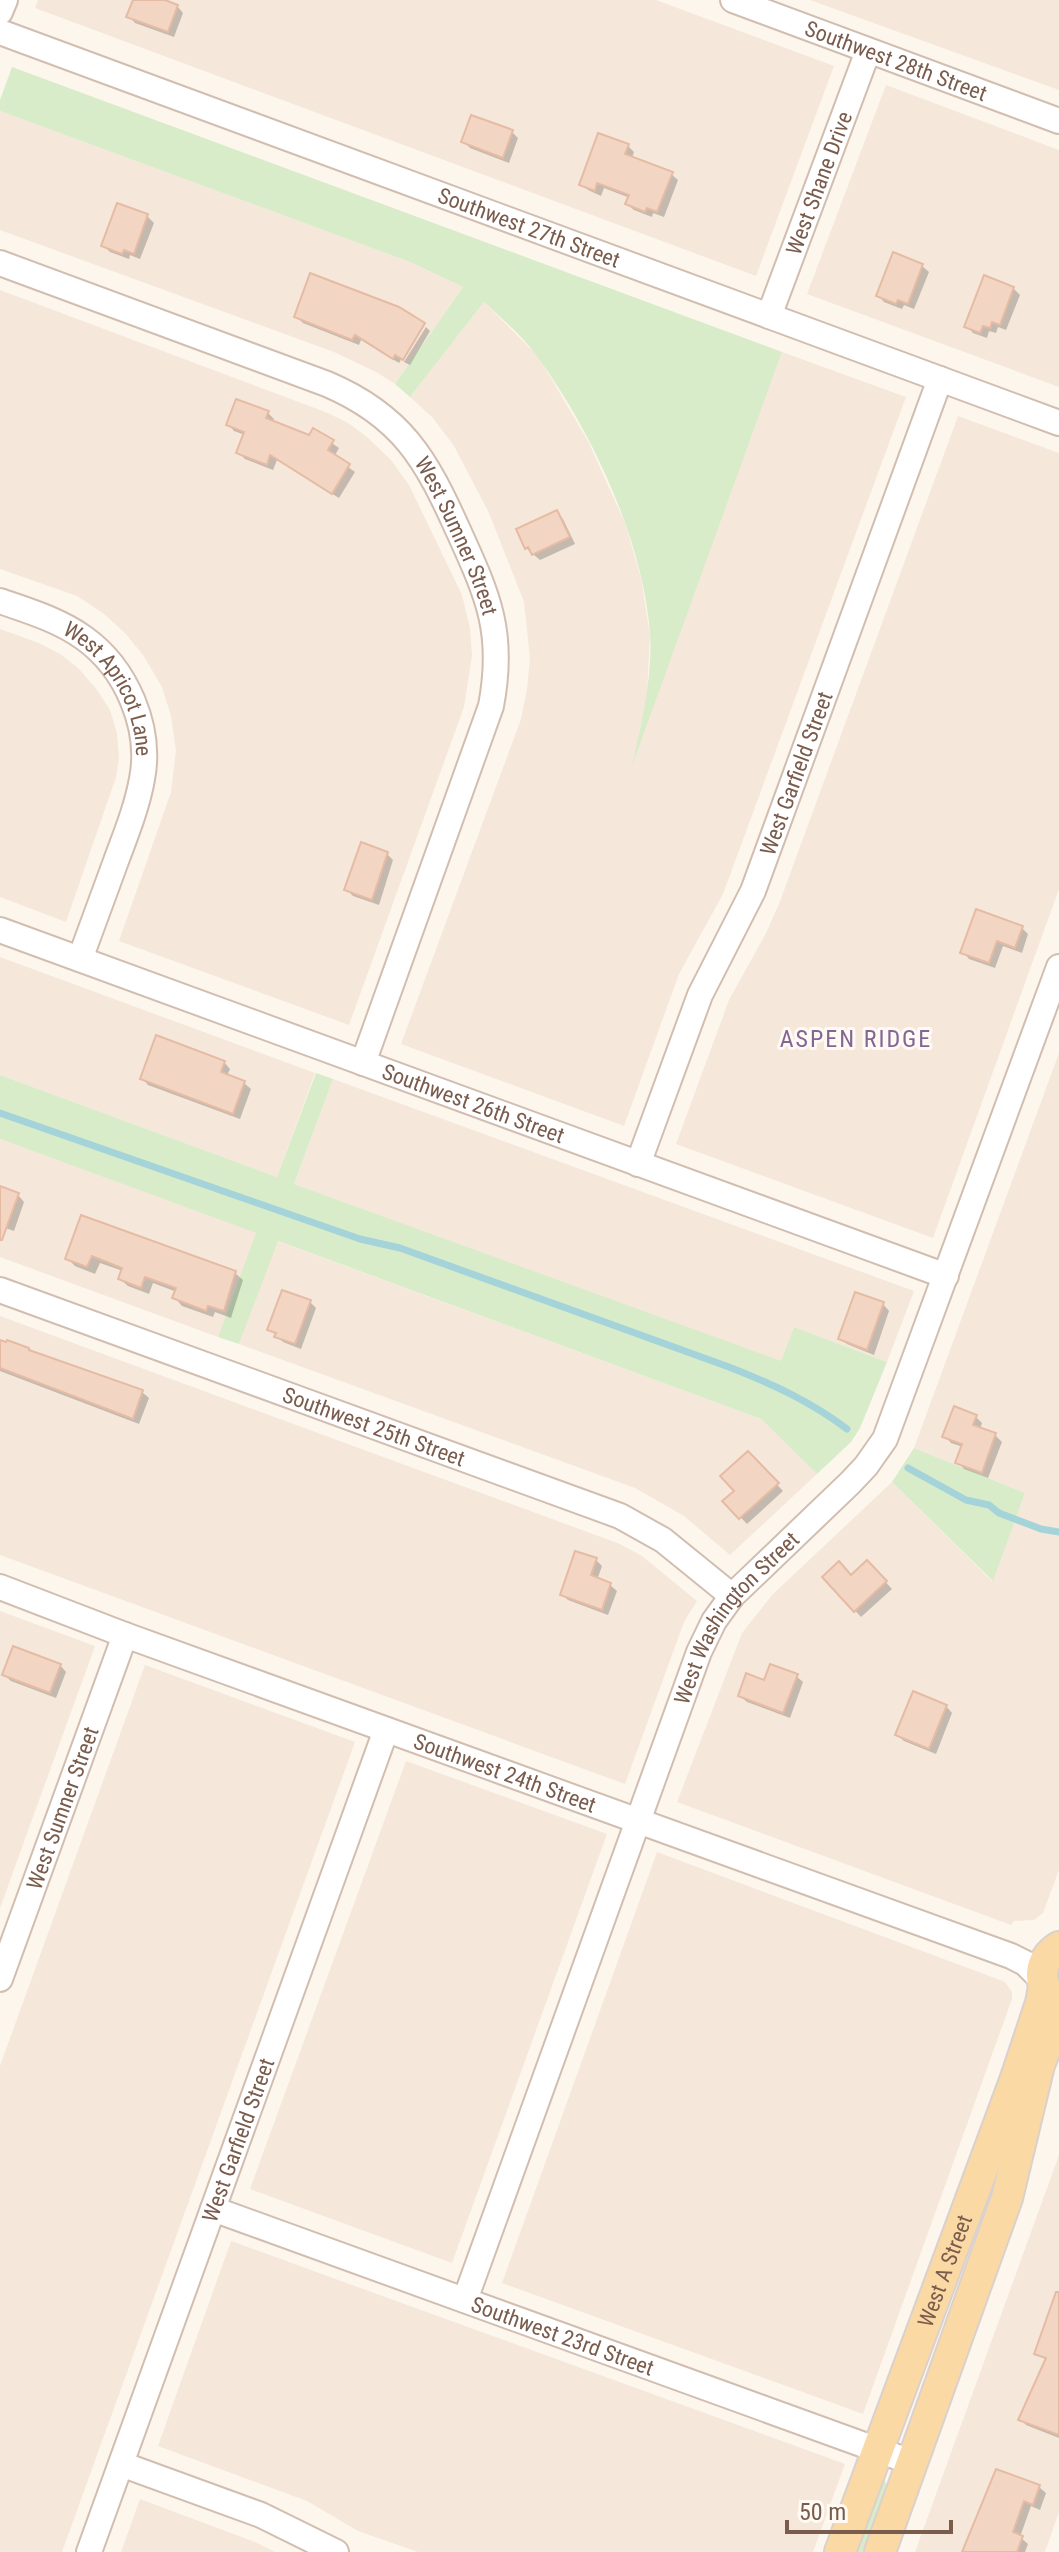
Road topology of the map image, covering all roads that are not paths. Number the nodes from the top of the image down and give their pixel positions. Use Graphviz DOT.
graph roads {
  1 [pos="5,0"];
  2 [pos="733,0"];
  3 [pos="0,12"];
  4 [pos="0,32"];
  5 [pos="868,51"];
  6 [pos="1059,121"];
  7 [pos="0,263"];
  8 [pos="769,316"];
  9 [pos="940,379"];
  10 [pos="1059,423"];
  11 [pos="0,601"];
  12 [pos="0,930"];
  13 [pos="80,959"];
  14 [pos="1059,967"];
  15 [pos="363,1063"];
  16 [pos="638,1164"];
  17 [pos="946,1276"];
  18 [pos="0,1290"];
  19 [pos="0,1587"];
  20 [pos="732,1596"];
  21 [pos="125,1635"];
  22 [pos="386,1730"];
  23 [pos="639,1820"];
  24 [pos="1053,1966"];
  25 [pos="0,1979"];
  26 [pos="1059,2028"];
  27 [pos="213,2209"];
  28 [pos="465,2300"];
  29 [pos="878,2449"];
  30 [pos="911,2462"];
  31 [pos="121,2464"];
  32 [pos="89,2552"];
  33 [pos="336,2552"];
  34 [pos="840,2552"];
  35 [pos="880,2552"];
  1 -- 3 [label="street"];
  2 -- 5 [label="street, Southwest 28th Street"];
  4 -- 8 [label="street, Southwest 27th Street"];
  5 -- 6 [label="street, Southwest 28th Street"];
  5 -- 8 [label="street, West Shane Drive"];
  7 -- 15 [label="street, West Sumner Street"];
  8 -- 9 [label="street, Southwest 27th Street"];
  9 -- 10 [label="street, Southwest 27th Street"];
  9 -- 16 [label="street, West Garfield Street"];
  11 -- 13 [label="street, West Apricot Lane"];
  12 -- 13 [label="street, Southwest 26th Street"];
  13 -- 15 [label="street, Southwest 26th Street"];
  14 -- 17 [label="street, West Washington Street"];
  15 -- 16 [label="street, Southwest 26th Street"];
  16 -- 17 [label="street, Southwest 26th Street"];
  17 -- 20 [label="street, West Washington Street"];
  18 -- 20 [label="street, Southwest 25th Street"];
  19 -- 21 [label="street, Southwest 24th Street"];
  20 -- 23 [label="street, West Washington Street"];
  21 -- 22 [label="street, Southwest 24th Street"];
  21 -- 25 [label="street, West Sumner Street"];
  22 -- 23 [label="street, Southwest 24th Street"];
  22 -- 27 [label="street, West Garfield Street"];
  23 -- 24 [label="street, Southwest 24th Street"];
  23 -- 28 [label="street, West Washington Street"];
  24 -- 29 [label="main road, West A Street"];
  26 -- 30 [label="main road, West A Street"];
  27 -- 28 [label="street, Southwest 23rd Street"];
  27 -- 31 [label="street, West Garfield Street"];
  28 -- 29 [label="street, Southwest 23rd Street"];
  29 -- 30 [label="street, Southwest 23rd Street"];
  29 -- 34 [label="main road, West A Street"];
  30 -- 35 [label="main road, West A Street"];
  31 -- 32 [label="street, West Garfield Street"];
  31 -- 33 [label="street"];
}
